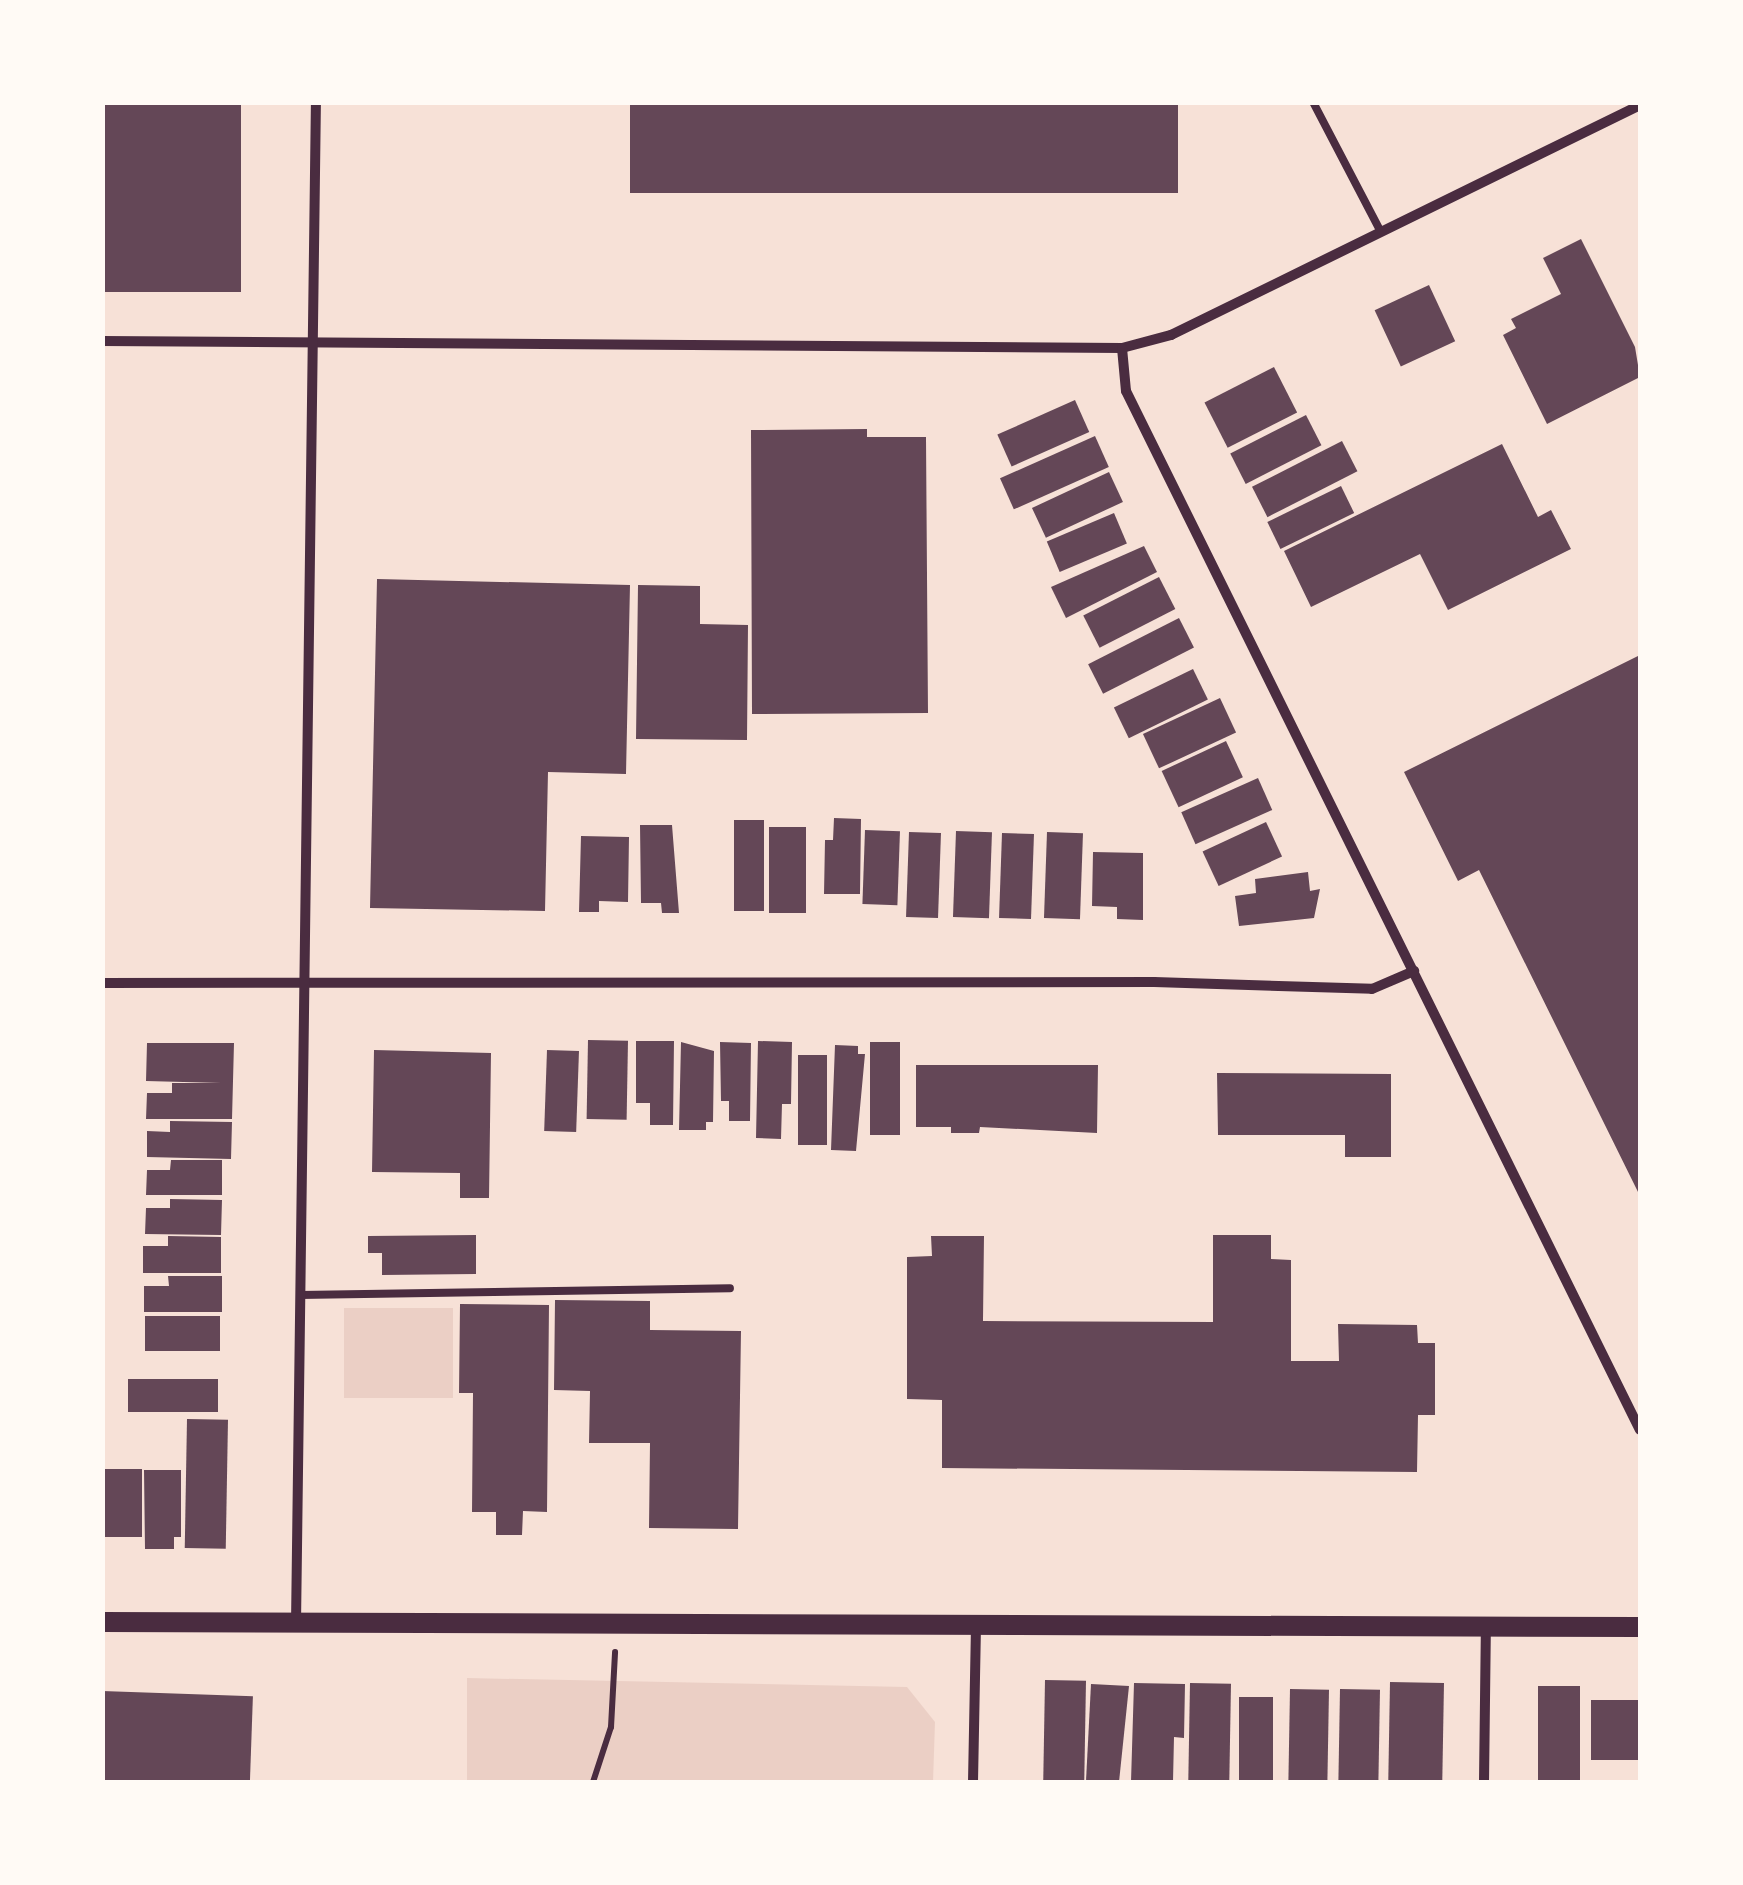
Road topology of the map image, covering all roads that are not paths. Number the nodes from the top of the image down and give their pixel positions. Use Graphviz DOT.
graph roads {
  1 [pos="316,102"];
  2 [pos="1313,102"];
  3 [pos="1640,105"];
  4 [pos="1381,232"];
  5 [pos="102,341"];
  6 [pos="314,341"];
  7 [pos="1122,348"];
  8 [pos="1414,971"];
  9 [pos="102,984"];
  10 [pos="306,984"];
  11 [pos="730,1288"];
  12 [pos="300,1295"];
  13 [pos="1640,1430"];
  14 [pos="102,1622"];
  15 [pos="1486,1624"];
  16 [pos="296,1625"];
  17 [pos="1640,1628"];
  18 [pos="976,1629"];
  19 [pos="973,1782"];
  20 [pos="1484,1782"];
  1 -- 6 [label="street"];
  2 -- 4 [label="lane"];
  3 -- 4 [label="street"];
  4 -- 7 [label="street"];
  5 -- 6 [label="street"];
  6 -- 7 [label="street"];
  6 -- 10 [label="street"];
  7 -- 8 [label="street"];
  8 -- 10 [label="street"];
  8 -- 13 [label="street"];
  9 -- 10 [label="street"];
  10 -- 12 [label="street"];
  11 -- 12 [label="lane"];
  12 -- 16 [label="street"];
  14 -- 16 [label="main road"];
  15 -- 17 [label="main road"];
  15 -- 18 [label="main road"];
  15 -- 20 [label="street"];
  16 -- 18 [label="main road"];
  18 -- 19 [label="street"];
}
